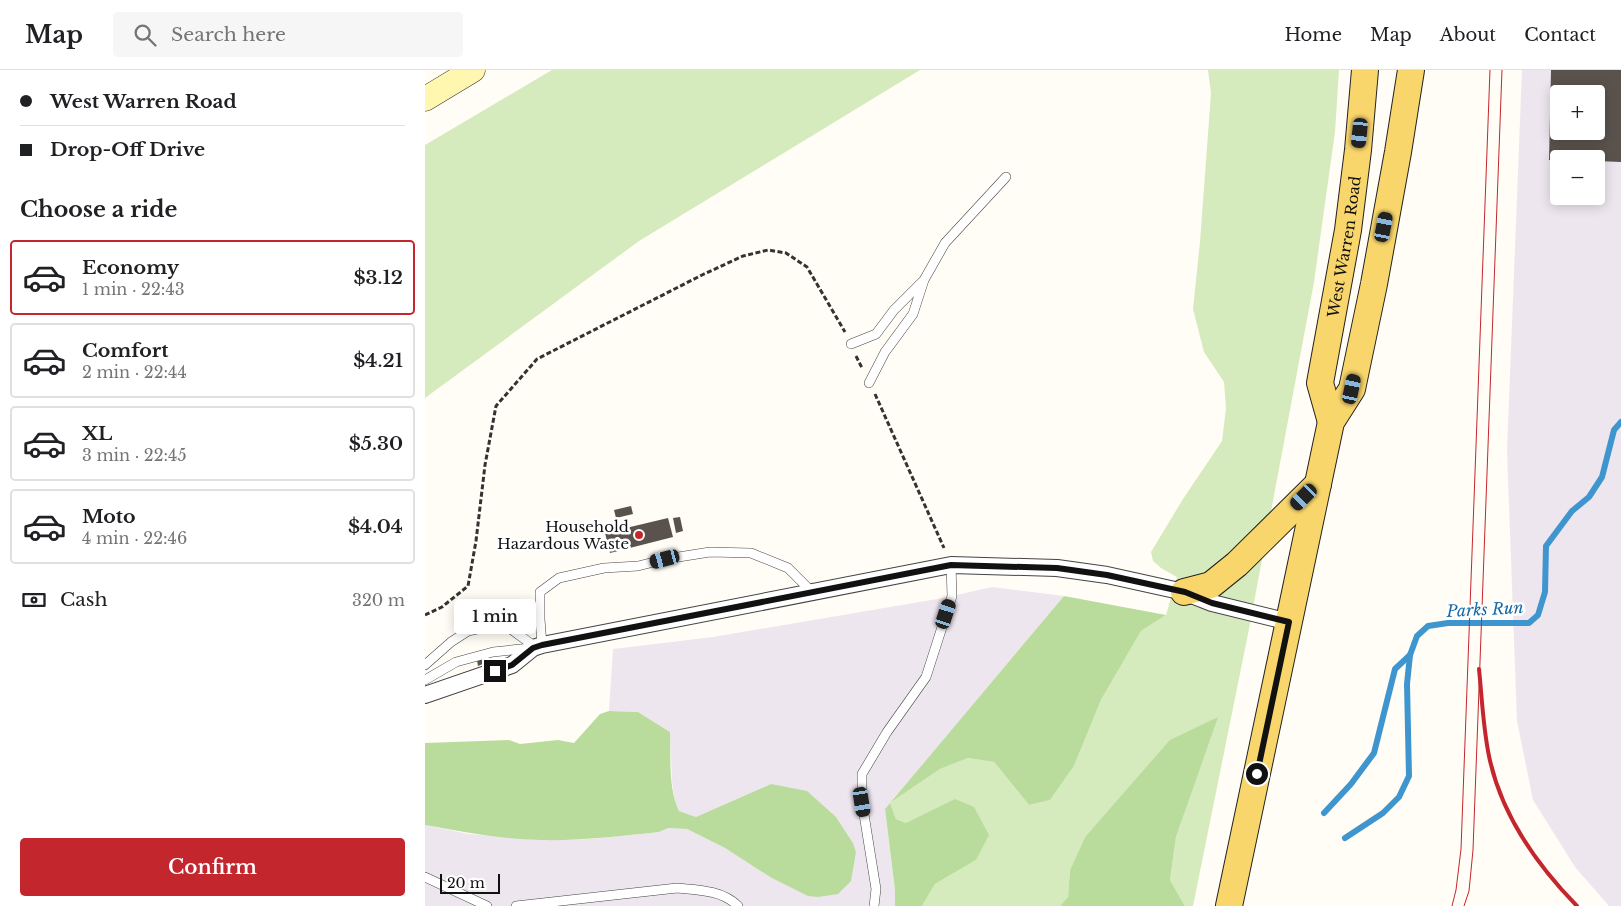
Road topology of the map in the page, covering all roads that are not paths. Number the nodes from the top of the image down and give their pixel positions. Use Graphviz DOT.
graph roads {
  1 [pos="473,70"];
  2 [pos="1365,70"];
  3 [pos="1411,70"];
  4 [pos="425,99"];
  5 [pos="1006,177"];
  6 [pos="925,280"];
  7 [pos="851,344"];
  8 [pos="869,383"];
  9 [pos="1331,422"];
  10 [pos="1318,484"];
  11 [pos="951,565"];
  12 [pos="812,592"];
  13 [pos="1185,592"];
  14 [pos="1289,622"];
  15 [pos="538,646"];
  16 [pos="425,665"];
  17 [pos="425,680"];
  18 [pos="425,695"];
  19 [pos="425,877"];
  20 [pos="487,906"];
  21 [pos="516,906"];
  22 [pos="738,906"];
  23 [pos="874,906"];
  24 [pos="1229,906"];
  1 -- 4 [label="main road"];
  2 -- 9 [label="main road, West Warren Road"];
  3 -- 9 [label="main road, West Warren Road"];
  5 -- 6 [label="lane"];
  6 -- 7 [label="lane"];
  6 -- 8 [label="lane"];
  9 -- 10 [label="main road, West Warren Road"];
  10 -- 13 [label="main road"];
  10 -- 14 [label="main road, West Warren Road"];
  11 -- 12 [label="street"];
  11 -- 13 [label="street"];
  11 -- 23 [label="lane"];
  12 -- 15 [label="street"];
  12 -- 15 [label="lane"];
  13 -- 14 [label="street"];
  14 -- 24 [label="main road, West Warren Road"];
  15 -- 16 [label="lane"];
  15 -- 17 [label="lane"];
  15 -- 18 [label="street"];
  19 -- 20 [label="lane"];
  21 -- 22 [label="lane"];
}
